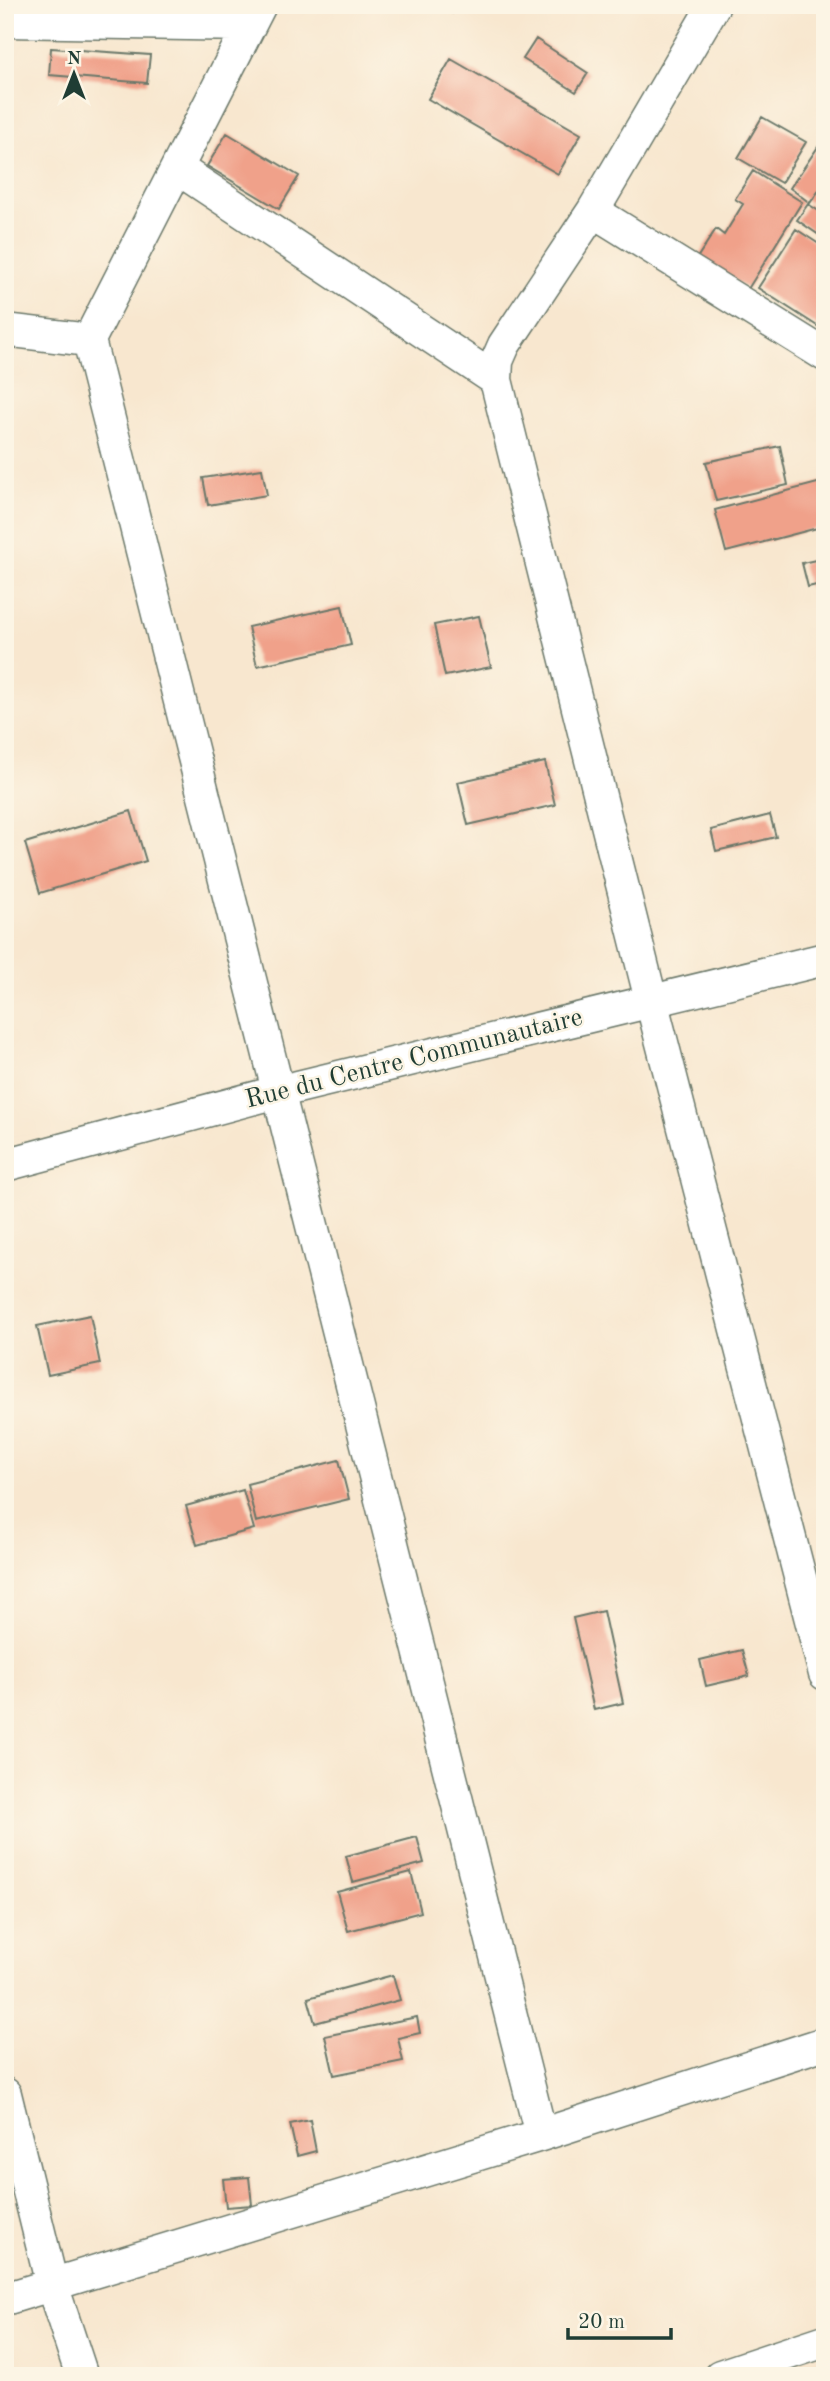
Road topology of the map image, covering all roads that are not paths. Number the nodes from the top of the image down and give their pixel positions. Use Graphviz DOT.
graph roads {
  1 [pos="714,5"];
  2 [pos="254,15"];
  3 [pos="5,21"];
  4 [pos="177,168"];
  5 [pos="593,211"];
  6 [pos="5,330"];
  7 [pos="89,340"];
  8 [pos="825,355"];
  9 [pos="496,380"];
  10 [pos="825,959"];
  11 [pos="651,1000"];
  12 [pos="277,1092"];
  13 [pos="5,1166"];
  14 [pos="825,1674"];
  15 [pos="825,2043"];
  16 [pos="5,2094"];
  17 [pos="541,2135"];
  18 [pos="52,2285"];
  19 [pos="5,2299"];
  20 [pos="825,2341"];
  21 [pos="82,2376"];
  22 [pos="720,2376"];
  1 -- 5 [label="street"];
  2 -- 3 [label="street"];
  2 -- 4 [label="street"];
  4 -- 7 [label="street"];
  4 -- 9 [label="street"];
  5 -- 8 [label="street"];
  5 -- 9 [label="street"];
  6 -- 7 [label="street"];
  7 -- 12 [label="street"];
  9 -- 11 [label="street"];
  10 -- 11 [label="street, Rue du Centre Communautaire"];
  11 -- 12 [label="street, Rue du Centre Communautaire"];
  11 -- 14 [label="street"];
  12 -- 13 [label="street, Rue du Centre Communautaire"];
  12 -- 17 [label="street"];
  15 -- 17 [label="street"];
  16 -- 18 [label="street"];
  17 -- 18 [label="street"];
  18 -- 19 [label="street"];
  18 -- 21 [label="street"];
  20 -- 22 [label="street"];
}
